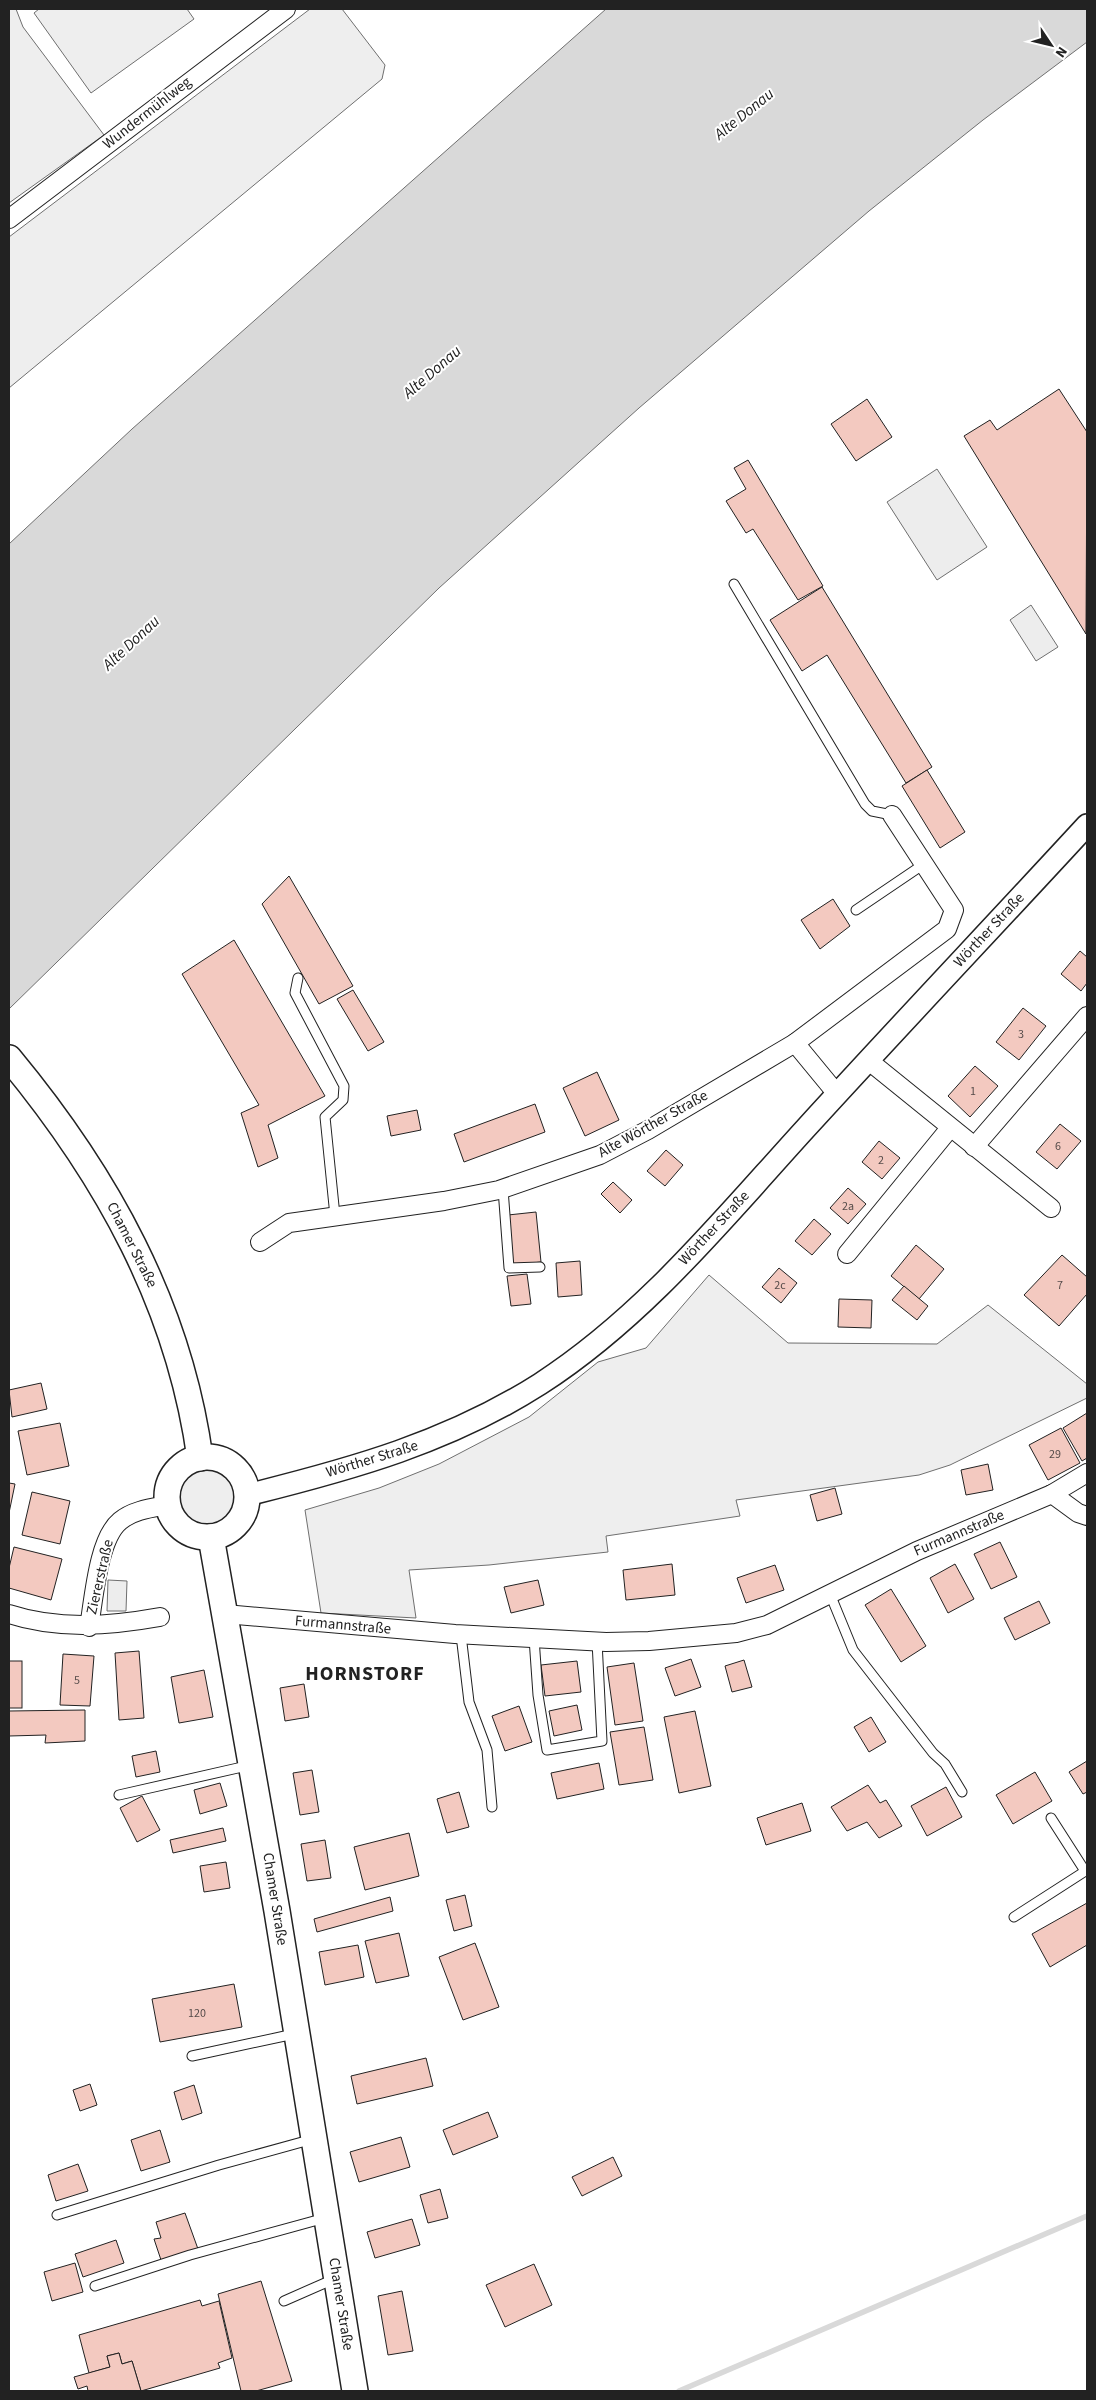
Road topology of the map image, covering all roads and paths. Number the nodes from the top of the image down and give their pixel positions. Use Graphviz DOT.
graph roads {
  1 [pos="286,9"];
  2 [pos="9,219"];
  3 [pos="734,584"];
  4 [pos="892,815"];
  5 [pos="1087,824"];
  6 [pos="924,864"];
  7 [pos="856,910"];
  8 [pos="298,978"];
  9 [pos="1085,1024"];
  10 [pos="795,1043"];
  11 [pos="9,1058"];
  12 [pos="869,1061"];
  13 [pos="838,1094"];
  14 [pos="950,1128"];
  15 [pos="974,1147"];
  16 [pos="503,1189"];
  17 [pos="1051,1208"];
  18 [pos="335,1216"];
  19 [pos="260,1242"];
  20 [pos="847,1254"];
  21 [pos="540,1267"];
  22 [pos="200,1458"];
  23 [pos="1087,1473"];
  24 [pos="1052,1494"];
  25 [pos="247,1495"];
  26 [pos="168,1505"];
  27 [pos="1087,1516"];
  28 [pos="212,1544"];
  29 [pos="830,1594"];
  30 [pos="9,1614"];
  31 [pos="225,1614"];
  32 [pos="160,1617"];
  33 [pos="89,1627"];
  34 [pos="461,1635"];
  35 [pos="534,1638"];
  36 [pos="597,1641"];
  37 [pos="252,1765"];
  38 [pos="962,1792"];
  39 [pos="119,1795"];
  40 [pos="492,1807"];
  41 [pos="1052,1818"];
  42 [pos="1086,1870"];
  43 [pos="1014,1916"];
  44 [pos="296,2034"];
  45 [pos="192,2056"];
  46 [pos="314,2139"];
  47 [pos="57,2215"];
  48 [pos="328,2217"];
  49 [pos="336,2278"];
  50 [pos="95,2286"];
  51 [pos="284,2301"];
  52 [pos="355,2391"];
  1 -- 2 [label="street, Wundermühlweg"];
  3 -- 4 [label="lane"];
  4 -- 6 [label="street, Alte Wörther Straße"];
  5 -- 12 [label="street, Wörther Straße"];
  6 -- 7 [label="lane"];
  6 -- 10 [label="street, Alte Wörther Straße"];
  8 -- 18 [label="lane"];
  9 -- 15 [label="street"];
  10 -- 13 [label="street"];
  10 -- 16 [label="street, Alte Wörther Straße"];
  11 -- 22 [label="main road, Chamer Straße"];
  12 -- 13 [label="street, Wörther Straße"];
  12 -- 14 [label="street"];
  13 -- 25 [label="street, Wörther Straße"];
  14 -- 15 [label="street"];
  14 -- 20 [label="street"];
  15 -- 17 [label="street"];
  16 -- 18 [label="street, Alte Wörther Straße"];
  16 -- 21 [label="lane"];
  18 -- 19 [label="street, Alte Wörther Straße"];
  22 -- 25 [label="main road"];
  22 -- 26 [label="main road"];
  23 -- 24 [label="street, Furmannstraße"];
  24 -- 27 [label="street"];
  24 -- 29 [label="street, Furmannstraße"];
  25 -- 28 [label="main road"];
  26 -- 28 [label="main road"];
  26 -- 33 [label="street, Ziererstraße"];
  28 -- 31 [label="main road, Chamer Straße"];
  29 -- 36 [label="street, Furmannstraße"];
  29 -- 38 [label="lane"];
  30 -- 33 [label="street, Ziererstraße"];
  31 -- 34 [label="street, Furmannstraße"];
  31 -- 37 [label="main road, Chamer Straße"];
  32 -- 33 [label="street, Ziererstraße"];
  34 -- 35 [label="street, Furmannstraße"];
  34 -- 40 [label="lane"];
  35 -- 36 [label="street, Furmannstraße"];
  35 -- 36 [label="lane"];
  37 -- 39 [label="lane"];
  37 -- 44 [label="main road, Chamer Straße"];
  41 -- 42 [label="lane"];
  42 -- 43 [label="lane"];
  44 -- 45 [label="lane"];
  44 -- 46 [label="main road, Chamer Straße"];
  46 -- 47 [label="lane"];
  46 -- 48 [label="main road, Chamer Straße"];
  48 -- 49 [label="main road, Chamer Straße"];
  48 -- 50 [label="lane"];
  49 -- 51 [label="lane"];
  49 -- 52 [label="main road, Chamer Straße"];
}
